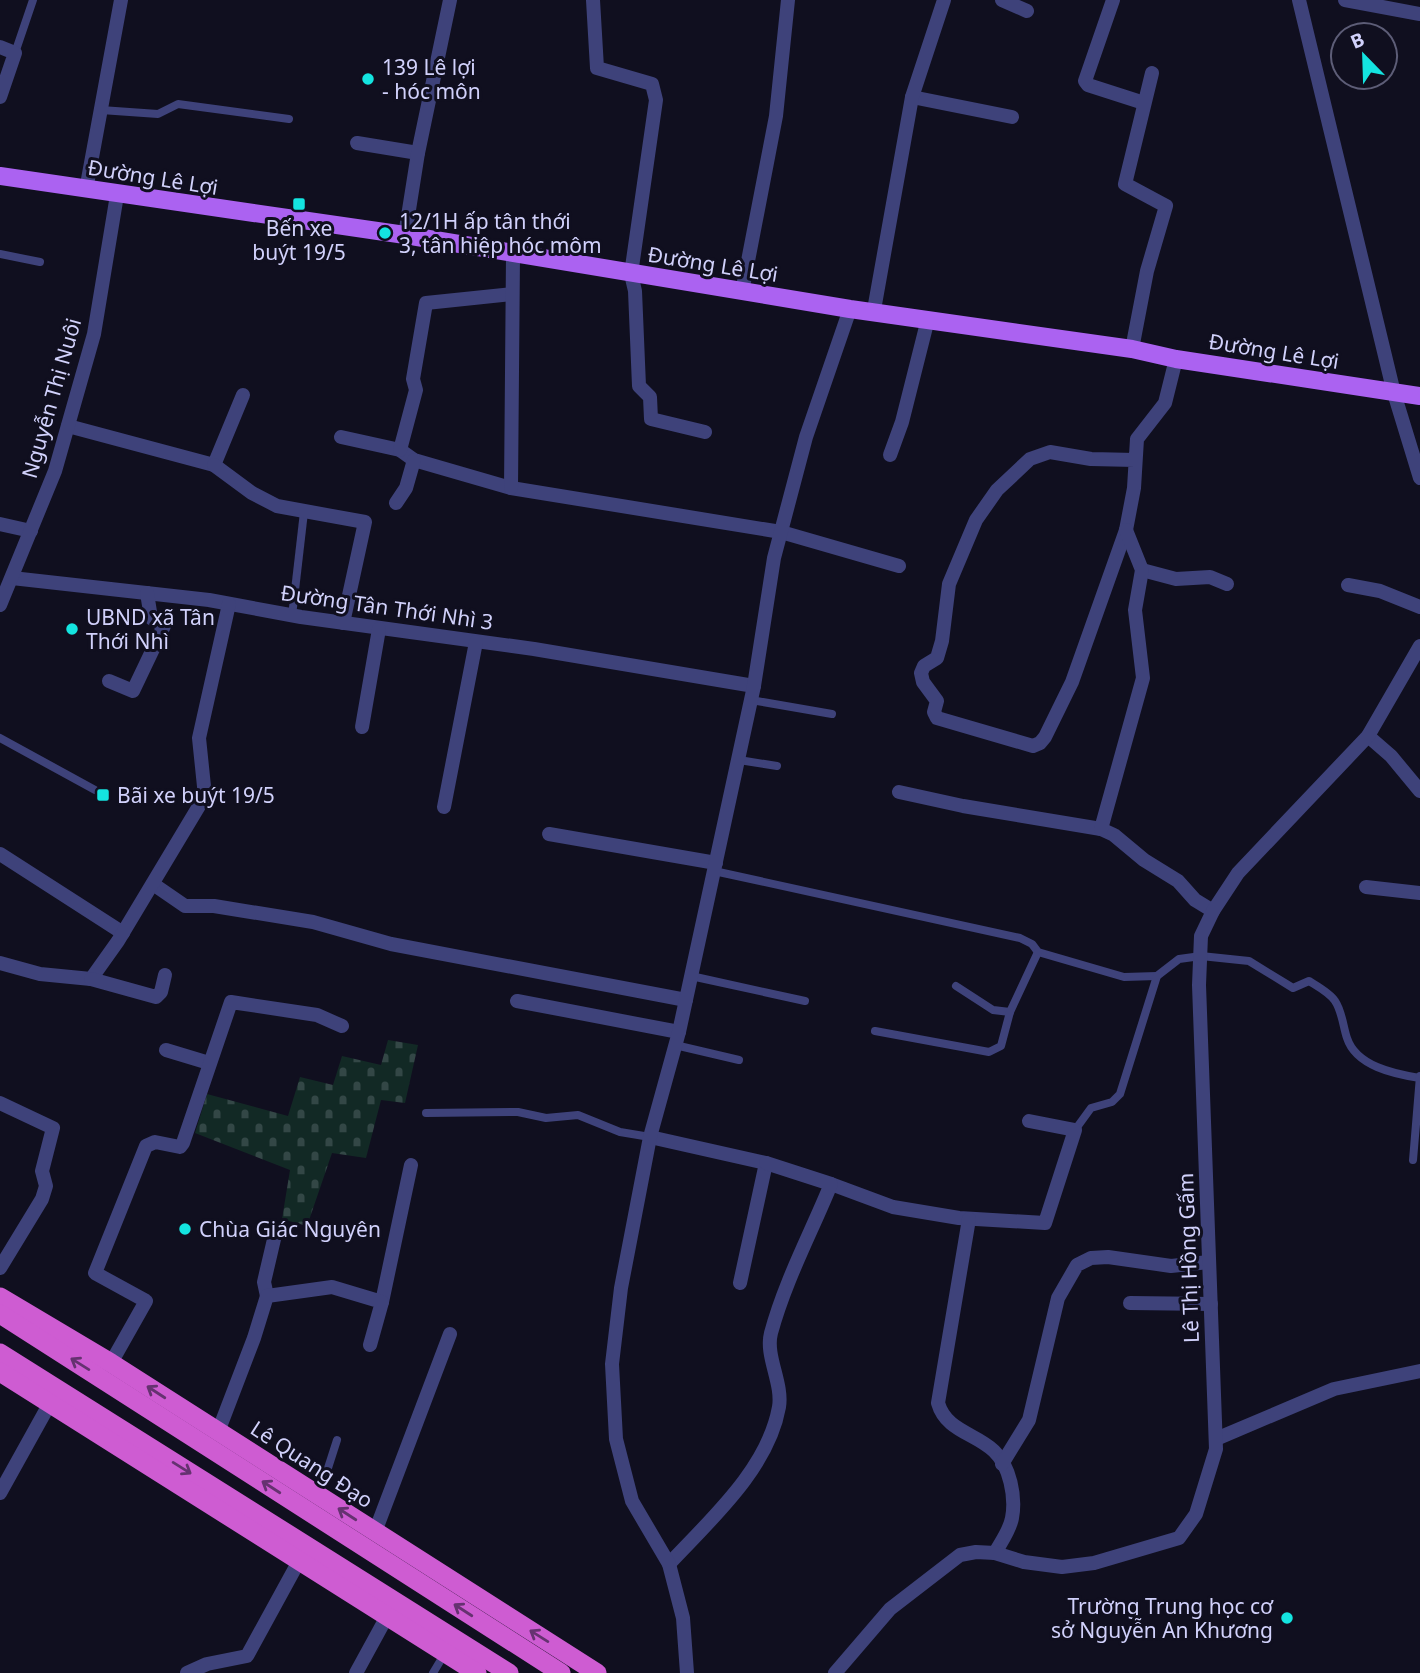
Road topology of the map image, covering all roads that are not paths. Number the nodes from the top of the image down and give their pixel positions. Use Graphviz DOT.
graph roads {
  1 [pos="33,0"];
  2 [pos="121,0"];
  3 [pos="450,0"];
  4 [pos="593,0"];
  5 [pos="788,0"];
  6 [pos="944,0"];
  7 [pos="1002,0"];
  8 [pos="1113,0"];
  9 [pos="1299,0"];
  10 [pos="1345,0"];
  11 [pos="1027,11"];
  12 [pos="1420,14"];
  13 [pos="0,47"];
  14 [pos="15,53"];
  15 [pos="1152,73"];
  16 [pos="0,97"];
  17 [pos="912,97"];
  18 [pos="1144,103"];
  19 [pos="101,110"];
  20 [pos="1012,117"];
  21 [pos="289,119"];
  22 [pos="357,143"];
  23 [pos="418,153"];
  24 [pos="0,176"];
  25 [pos="86,190"];
  26 [pos="117,195"];
  27 [pos="405,235"];
  28 [pos="0,254"];
  29 [pos="513,255"];
  30 [pos="40,262"];
  31 [pos="631,274"];
  32 [pos="742,292"];
  33 [pos="512,294"];
  34 [pos="850,309"];
  35 [pos="874,310"];
  36 [pos="928,320"];
  37 [pos="1132,349"];
  38 [pos="1176,359"];
  39 [pos="1394,393"];
  40 [pos="243,395"];
  41 [pos="1420,396"];
  42 [pos="68,426"];
  43 [pos="705,432"];
  44 [pos="341,438"];
  45 [pos="400,450"];
  46 [pos="890,455"];
  47 [pos="414,460"];
  48 [pos="1135,460"];
  49 [pos="215,465"];
  50 [pos="1420,478"];
  51 [pos="511,488"];
  52 [pos="396,503"];
  53 [pos="304,512"];
  54 [pos="0,524"];
  55 [pos="1126,530"];
  56 [pos="31,531"];
  57 [pos="781,532"];
  58 [pos="899,566"];
  59 [pos="1142,570"];
  60 [pos="12,578"];
  61 [pos="1227,584"];
  62 [pos="1348,585"];
  63 [pos="147,593"];
  64 [pos="229,604"];
  65 [pos="0,605"];
  66 [pos="1420,607"];
  67 [pos="292,616"];
  68 [pos="343,623"];
  69 [pos="379,628"];
  70 [pos="476,642"];
  71 [pos="1420,646"];
  72 [pos="109,681"];
  73 [pos="753,693"];
  74 [pos="832,713"];
  75 [pos="362,727"];
  76 [pos="1368,736"];
  77 [pos="0,738"];
  78 [pos="738,760"];
  79 [pos="777,765"];
  80 [pos="95,790"];
  81 [pos="1420,791"];
  82 [pos="899,792"];
  83 [pos="444,807"];
  84 [pos="1101,829"];
  85 [pos="549,834"];
  86 [pos="0,854"];
  87 [pos="715,867"];
  88 [pos="153,884"];
  89 [pos="1366,887"];
  90 [pos="1420,893"];
  91 [pos="1213,911"];
  92 [pos="123,933"];
  93 [pos="1038,952"];
  94 [pos="1201,956"];
  95 [pos="0,963"];
  96 [pos="166,975"];
  97 [pos="691,976"];
  98 [pos="1157,976"];
  99 [pos="90,979"];
  100 [pos="956,986"];
  101 [pos="686,1000"];
  102 [pos="517,1001"];
  103 [pos="805,1001"];
  104 [pos="1010,1012"];
  105 [pos="342,1026"];
  106 [pos="875,1031"];
  107 [pos="677,1038"];
  108 [pos="166,1050"];
  109 [pos="739,1060"];
  110 [pos="209,1063"];
  111 [pos="1420,1076"];
  112 [pos="1419,1090"];
  113 [pos="0,1104"];
  114 [pos="426,1113"];
  115 [pos="1029,1121"];
  116 [pos="1075,1130"];
  117 [pos="650,1137"];
  118 [pos="1413,1160"];
  119 [pos="766,1163"];
  120 [pos="411,1166"];
  121 [pos="831,1184"];
  122 [pos="969,1219"];
  123 [pos="275,1235"];
  124 [pos="1209,1262"];
  125 [pos="0,1268"];
  126 [pos="740,1283"];
  127 [pos="267,1296"];
  128 [pos="0,1297"];
  129 [pos="382,1301"];
  130 [pos="1130,1303"];
  131 [pos="1211,1304"];
  132 [pos="0,1314"];
  133 [pos="450,1334"];
  134 [pos="370,1345"];
  135 [pos="0,1353"];
  136 [pos="111,1363"];
  137 [pos="1420,1371"];
  138 [pos="0,1372"];
  139 [pos="50,1403"];
  140 [pos="218,1432"];
  141 [pos="1216,1439"];
  142 [pos="337,1440"];
  143 [pos="1002,1464"];
  144 [pos="0,1493"];
  145 [pos="319,1496"];
  146 [pos="375,1532"];
  147 [pos="995,1553"];
  148 [pos="299,1560"];
  149 [pos="669,1564"];
  150 [pos="391,1609"];
  151 [pos="444,1653"];
  152 [pos="187,1673"];
  153 [pos="356,1673"];
  154 [pos="433,1673"];
  155 [pos="477,1673"];
  156 [pos="509,1673"];
  157 [pos="561,1673"];
  158 [pos="597,1673"];
  159 [pos="687,1673"];
  160 [pos="835,1673"];
  1 -- 14 [label="lane"];
  2 -- 19 [label="street"];
  3 -- 23 [label="street"];
  4 -- 31 [label="street"];
  5 -- 32 [label="street"];
  6 -- 17 [label="street"];
  7 -- 11 [label="street"];
  8 -- 18 [label="street"];
  9 -- 39 [label="street"];
  10 -- 12 [label="street"];
  13 -- 14 [label="street"];
  14 -- 16 [label="street"];
  15 -- 18 [label="street"];
  17 -- 20 [label="street"];
  17 -- 35 [label="street"];
  18 -- 37 [label="street"];
  19 -- 21 [label="lane"];
  19 -- 25 [label="street"];
  22 -- 23 [label="street"];
  23 -- 27 [label="street"];
  24 -- 25 [label="main road, Đường Lê Lợi"];
  25 -- 26 [label="main road, Đường Lê Lợi"];
  26 -- 27 [label="main road, Đường Lê Lợi"];
  26 -- 42 [label="street, Nguyễn Thị Nuôi"];
  27 -- 29 [label="main road, Đường Lê Lợi"];
  28 -- 30 [label="lane"];
  29 -- 31 [label="main road, Đường Lê Lợi"];
  29 -- 33 [label="street"];
  31 -- 32 [label="main road, Đường Lê Lợi"];
  31 -- 43 [label="street"];
  32 -- 34 [label="main road, Đường Lê Lợi"];
  33 -- 45 [label="street"];
  33 -- 51 [label="street"];
  34 -- 35 [label="main road, Đường Lê Lợi"];
  34 -- 57 [label="street"];
  35 -- 36 [label="main road, Đường Lê Lợi"];
  36 -- 37 [label="main road, Đường Lê Lợi"];
  36 -- 46 [label="street"];
  37 -- 38 [label="main road, Đường Lê Lợi"];
  38 -- 39 [label="main road, Đường Lê Lợi"];
  38 -- 48 [label="street"];
  39 -- 41 [label="main road, Đường Lê Lợi"];
  39 -- 50 [label="street"];
  40 -- 49 [label="street"];
  42 -- 49 [label="street"];
  42 -- 56 [label="street, Nguyễn Thị Nuôi"];
  44 -- 45 [label="street"];
  45 -- 47 [label="street"];
  47 -- 51 [label="street"];
  47 -- 52 [label="street"];
  48 -- 55 [label="street"];
  48 -- 55 [label="street"];
  49 -- 53 [label="street"];
  51 -- 57 [label="street"];
  53 -- 67 [label="lane"];
  53 -- 68 [label="street"];
  54 -- 56 [label="street"];
  55 -- 59 [label="street"];
  56 -- 60 [label="street, Nguyễn Thị Nuôi"];
  57 -- 58 [label="street"];
  57 -- 73 [label="street"];
  59 -- 61 [label="street"];
  59 -- 84 [label="street"];
  60 -- 63 [label="street, Đường Tân Thới Nhì 3"];
  60 -- 65 [label="street, Nguyễn Thị Nuôi"];
  62 -- 66 [label="street"];
  63 -- 64 [label="street, Đường Tân Thới Nhì 3"];
  63 -- 72 [label="street"];
  64 -- 67 [label="street, Đường Tân Thới Nhì 3"];
  64 -- 88 [label="street"];
  67 -- 68 [label="street, Đường Tân Thới Nhì 3"];
  68 -- 69 [label="street, Đường Tân Thới Nhì 3"];
  69 -- 70 [label="street, Đường Tân Thới Nhì 3"];
  69 -- 75 [label="street"];
  70 -- 73 [label="street, Đường Tân Thới Nhì 3"];
  70 -- 83 [label="street"];
  71 -- 76 [label="street, Lê Thị Hồng Gấm"];
  73 -- 74 [label="lane"];
  73 -- 78 [label="street"];
  76 -- 81 [label="street"];
  76 -- 91 [label="street, Lê Thị Hồng Gấm"];
  77 -- 80 [label="lane"];
  78 -- 79 [label="lane"];
  78 -- 87 [label="street"];
  82 -- 84 [label="street"];
  84 -- 91 [label="street"];
  85 -- 87 [label="street"];
  86 -- 92 [label="street"];
  87 -- 93 [label="lane"];
  87 -- 97 [label="street"];
  88 -- 92 [label="street"];
  88 -- 101 [label="street"];
  89 -- 90 [label="street"];
  91 -- 94 [label="street, Lê Thị Hồng Gấm"];
  92 -- 99 [label="street"];
  93 -- 98 [label="lane"];
  93 -- 104 [label="lane"];
  94 -- 98 [label="lane"];
  94 -- 111 [label="lane"];
  94 -- 124 [label="street, Lê Thị Hồng Gấm"];
  95 -- 99 [label="street"];
  96 -- 99 [label="street"];
  97 -- 101 [label="street"];
  97 -- 103 [label="lane"];
  98 -- 116 [label="lane"];
  100 -- 104 [label="lane"];
  101 -- 107 [label="street"];
  102 -- 107 [label="street"];
  104 -- 106 [label="lane"];
  105 -- 110 [label="street"];
  107 -- 109 [label="lane"];
  107 -- 117 [label="street"];
  108 -- 110 [label="street"];
  110 -- 136 [label="street"];
  111 -- 112 [label="lane"];
  112 -- 118 [label="lane"];
  113 -- 125 [label="street"];
  114 -- 117 [label="lane"];
  115 -- 116 [label="street"];
  116 -- 122 [label="street"];
  117 -- 119 [label="street"];
  117 -- 149 [label="street"];
  119 -- 121 [label="street"];
  119 -- 126 [label="street"];
  120 -- 129 [label="street"];
  121 -- 122 [label="street"];
  121 -- 149 [label="street"];
  122 -- 143 [label="street"];
  123 -- 127 [label="street"];
  124 -- 131 [label="street, Lê Thị Hồng Gấm"];
  124 -- 143 [label="street"];
  127 -- 129 [label="street"];
  127 -- 140 [label="street"];
  128 -- 136 [label="highway, Lê Quang Đạo"];
  129 -- 134 [label="street"];
  130 -- 131 [label="street"];
  131 -- 141 [label="street, Lê Thị Hồng Gấm"];
  157 -- 132 [label="highway, Lê Quang Đạo, one-way"];
  133 -- 146 [label="street"];
  135 -- 150 [label="highway, one-way"];
  140 -- 136 [label="highway, Lê Quang Đạo, one-way"];
  137 -- 141 [label="street"];
  138 -- 139 [label="highway"];
  139 -- 144 [label="street"];
  139 -- 148 [label="highway"];
  140 -- 145 [label="highway, Lê Quang Đạo"];
  141 -- 147 [label="street, Lê Thị Hồng Gấm"];
  142 -- 145 [label="lane"];
  143 -- 147 [label="street"];
  146 -- 145 [label="highway, Lê Quang Đạo, one-way"];
  158 -- 146 [label="highway, Lê Quang Đạo, one-way"];
  147 -- 160 [label="street, Lê Thị Hồng Gấm"];
  148 -- 150 [label="highway"];
  148 -- 152 [label="street"];
  149 -- 159 [label="street"];
  150 -- 151 [label="highway"];
  150 -- 153 [label="street"];
  150 -- 156 [label="highway"];
  151 -- 154 [label="lane"];
  151 -- 155 [label="highway"];
}
